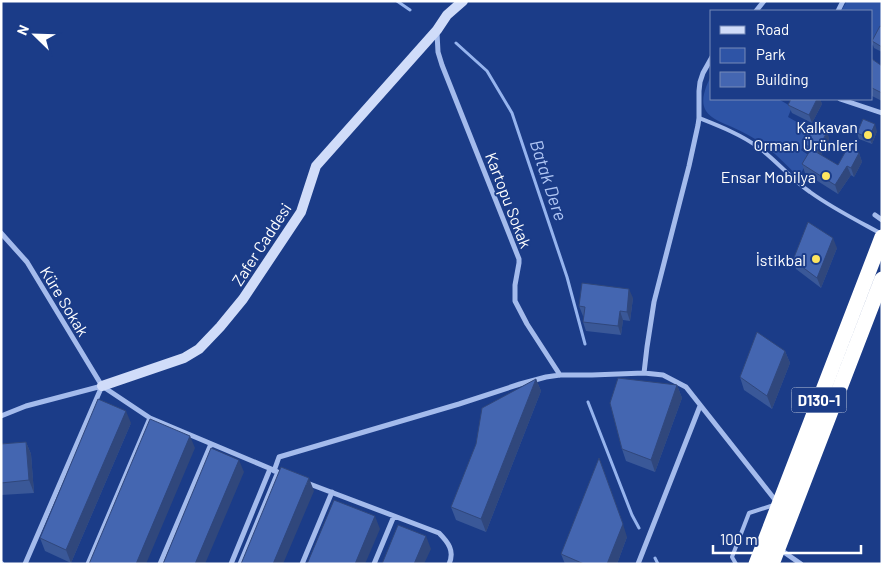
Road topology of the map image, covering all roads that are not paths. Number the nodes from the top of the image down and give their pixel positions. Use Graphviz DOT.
graph roads {
  1 [pos="463,1"];
  2 [pos="437,30"];
  3 [pos="710,60"];
  4 [pos="843,100"];
  5 [pos="882,113"];
  6 [pos="699,118"];
  7 [pos="876,216"];
  8 [pos="882,220"];
  9 [pos="1,233"];
  10 [pos="882,235"];
  11 [pos="882,279"];
  12 [pos="644,373"];
  13 [pos="560,375"];
  14 [pos="102,386"];
  15 [pos="700,406"];
  16 [pos="1,416"];
  17 [pos="150,418"];
  18 [pos="211,444"];
  19 [pos="274,471"];
  20 [pos="287,475"];
  21 [pos="305,482"];
  22 [pos="332,492"];
  23 [pos="779,504"];
  24 [pos="394,516"];
  25 [pos="778,549"];
  26 [pos="25,564"];
  27 [pos="88,564"];
  28 [pos="160,564"];
  29 [pos="231,564"];
  30 [pos="240,564"];
  31 [pos="302,564"];
  32 [pos="374,564"];
  33 [pos="449,564"];
  34 [pos="638,564"];
  35 [pos="736,564"];
  36 [pos="756,564"];
  37 [pos="772,564"];
  38 [pos="800,564"];
  1 -- 2 [label="street, Zafer Caddesi"];
  2 -- 13 [label="street, Kartopu Sokak"];
  2 -- 14 [label="street, Zafer Caddesi"];
  3 -- 6 [label="street"];
  4 -- 5 [label="street"];
  6 -- 10 [label="lane"];
  6 -- 12 [label="street"];
  7 -- 8 [label="street"];
  9 -- 14 [label="street, Küre Sokak"];
  10 -- 23 [label="highway, D130-1"];
  11 -- 25 [label="highway, D130-1"];
  12 -- 13 [label="street"];
  12 -- 15 [label="street"];
  13 -- 19 [label="street"];
  14 -- 16 [label="street"];
  14 -- 17 [label="street"];
  14 -- 26 [label="street"];
  15 -- 23 [label="street"];
  15 -- 34 [label="street"];
  17 -- 18 [label="street"];
  17 -- 27 [label="street"];
  18 -- 19 [label="street"];
  18 -- 28 [label="street"];
  19 -- 20 [label="street"];
  19 -- 29 [label="street"];
  19 -- 30 [label="street"];
  21 -- 22 [label="street"];
  22 -- 24 [label="street"];
  22 -- 31 [label="street"];
  23 -- 35 [label="lane"];
  23 -- 36 [label="highway, D130-1"];
  24 -- 32 [label="street"];
  24 -- 33 [label="street"];
  25 -- 37 [label="highway, D130-1"];
  25 -- 38 [label="street"];
}
